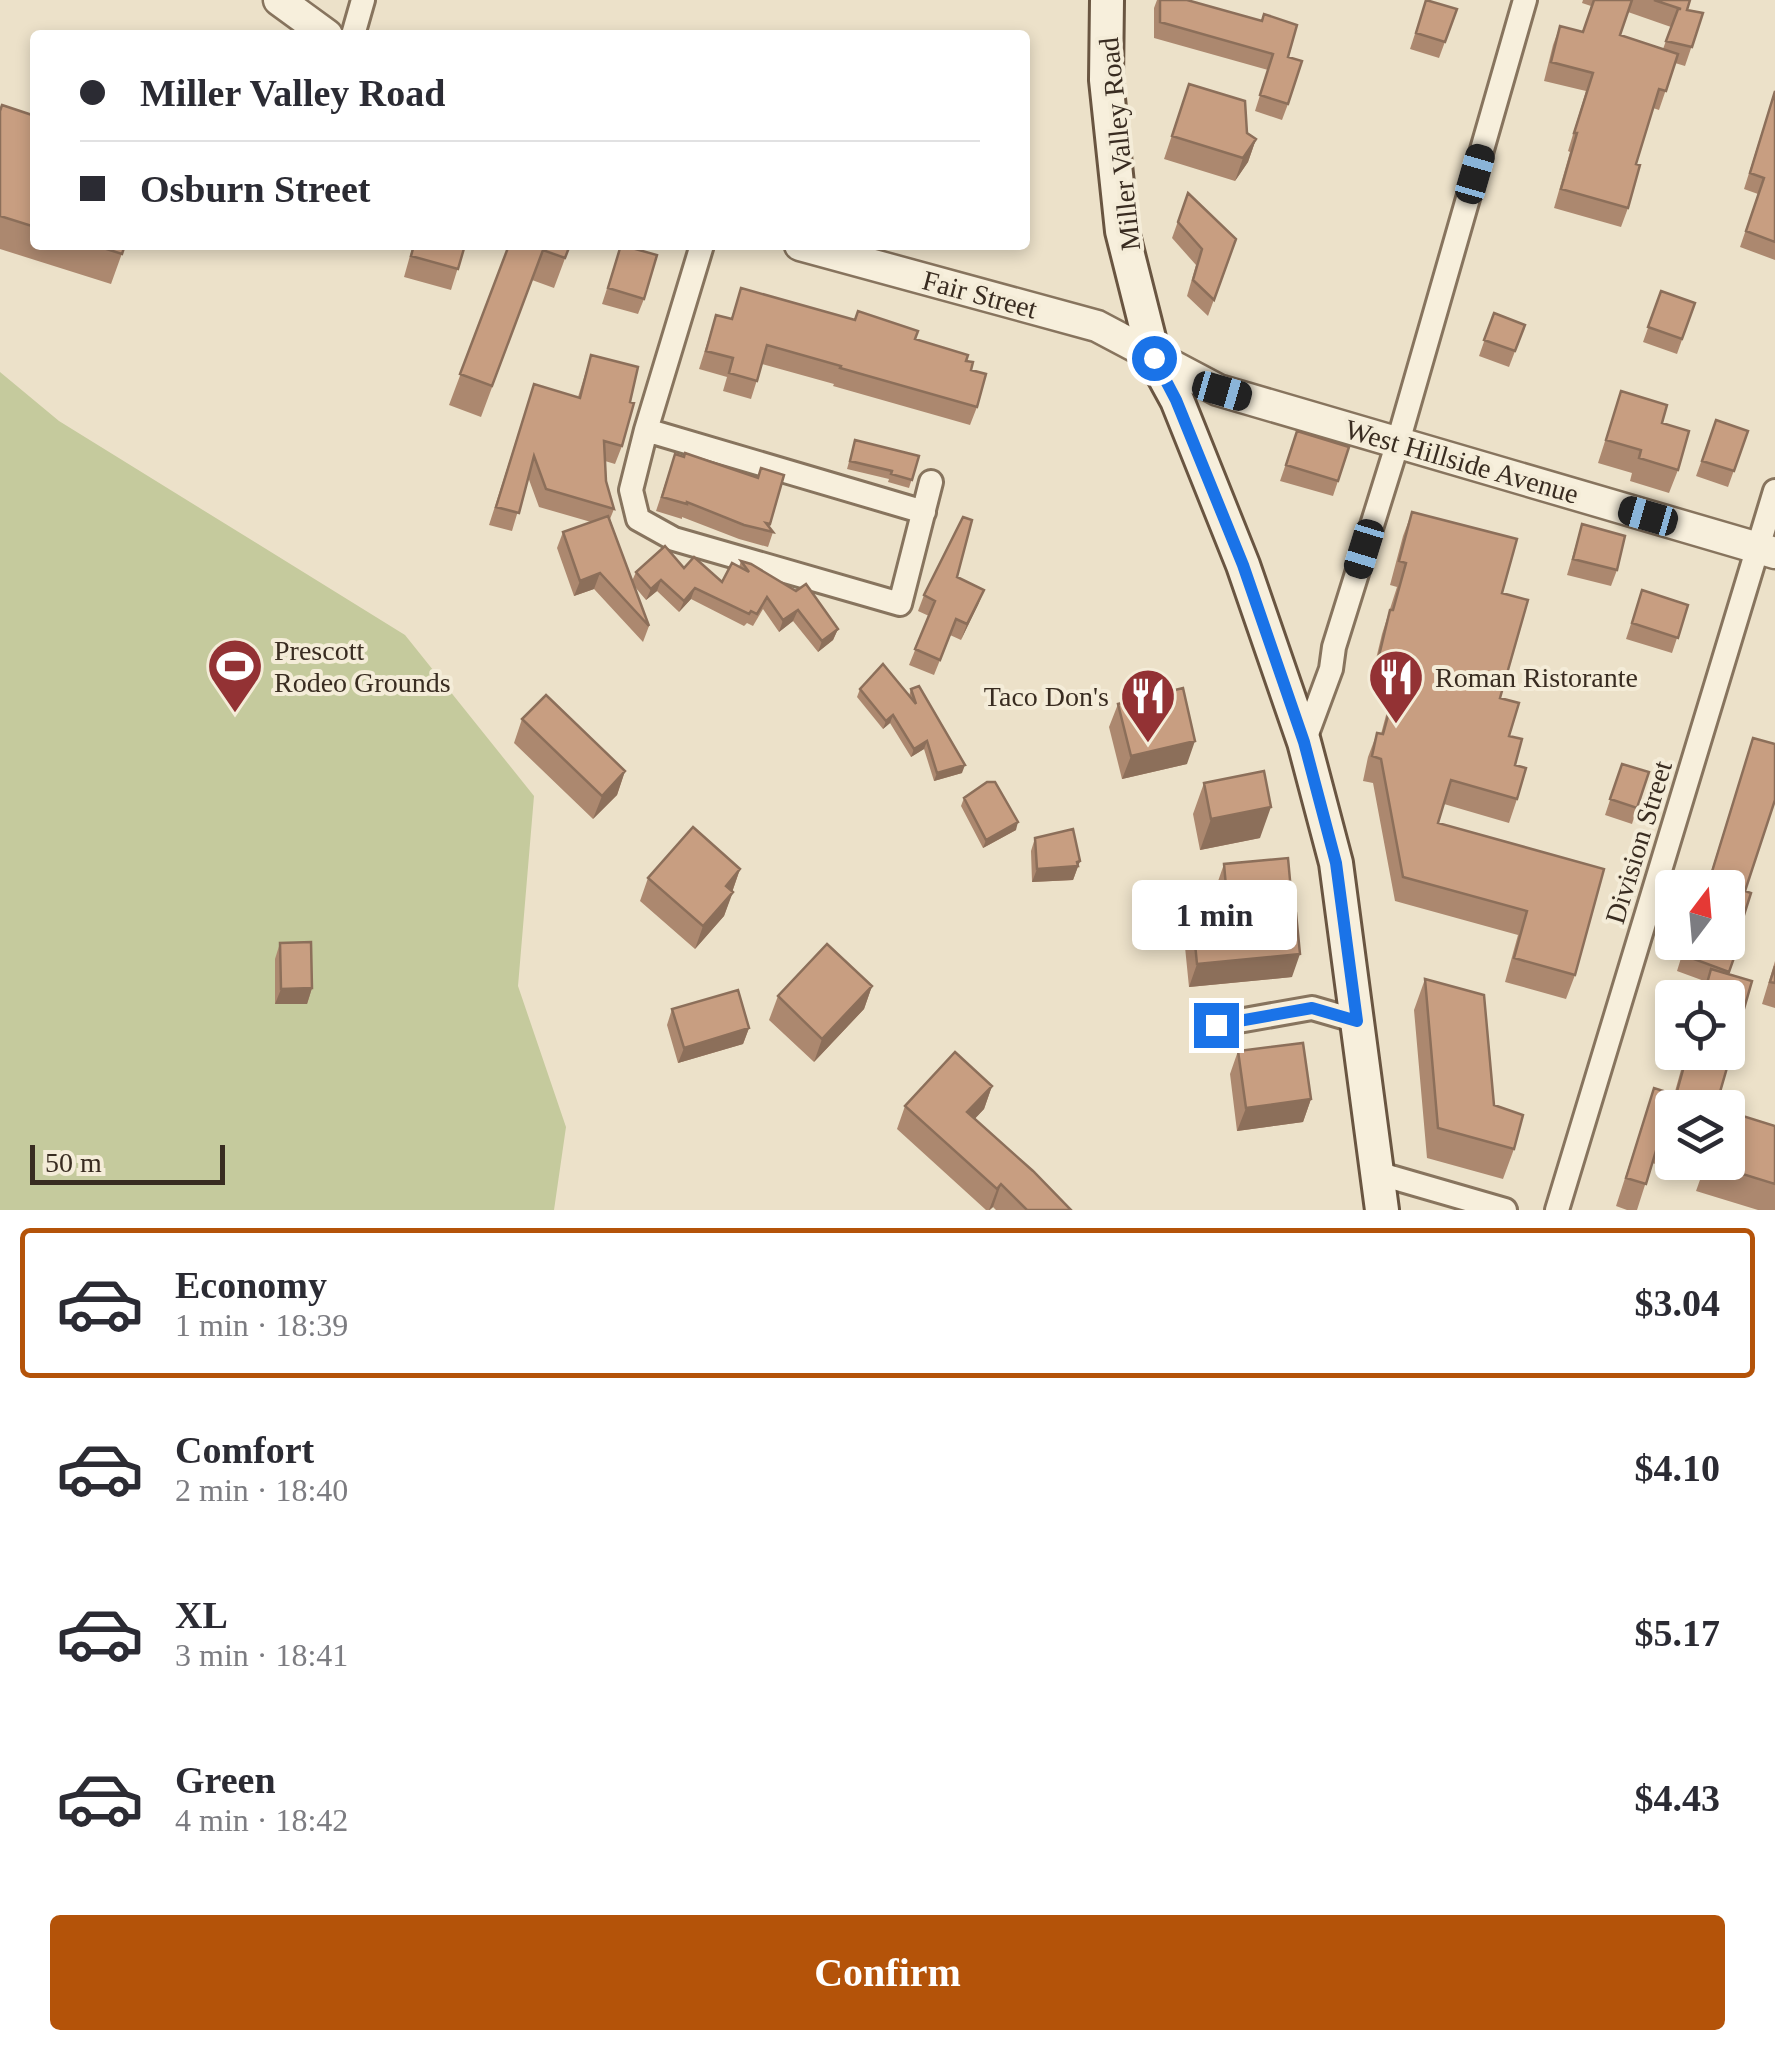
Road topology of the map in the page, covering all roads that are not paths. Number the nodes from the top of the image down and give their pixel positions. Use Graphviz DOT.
graph roads {
  1 [pos="278,0"];
  2 [pos="363,0"];
  3 [pos="1107,0"];
  4 [pos="1525,0"];
  5 [pos="320,30"];
  6 [pos="354,30"];
  7 [pos="700,250"];
  8 [pos="818,250"];
  9 [pos="1154,358"];
  10 [pos="646,430"];
  11 [pos="1398,442"];
  12 [pos="930,482"];
  13 [pos="1775,490"];
  14 [pos="924,512"];
  15 [pos="1767,551"];
  16 [pos="1304,742"];
  17 [pos="1357,1021"];
  18 [pos="1216,1025"];
  19 [pos="1377,1173"];
  20 [pos="1382,1210"];
  21 [pos="1505,1210"];
  22 [pos="1557,1210"];
  1 -- 5 [label="street"];
  2 -- 6 [label="street"];
  3 -- 9 [label="main road, Miller Valley Road"];
  4 -- 11 [label="street"];
  7 -- 10 [label="street"];
  8 -- 9 [label="street, Fair Street"];
  9 -- 11 [label="street, West Hillside Avenue"];
  9 -- 16 [label="main road, Miller Valley Road"];
  10 -- 14 [label="street"];
  10 -- 14 [label="street"];
  11 -- 15 [label="street, West Hillside Avenue"];
  11 -- 16 [label="street"];
  12 -- 14 [label="street"];
  13 -- 15 [label="street, Division Street"];
  15 -- 22 [label="street, Division Street"];
  16 -- 17 [label="main road, Miller Valley Road"];
  17 -- 18 [label="street"];
  17 -- 19 [label="main road, Miller Valley Road"];
  19 -- 20 [label="main road, Miller Valley Road"];
  19 -- 21 [label="street"];
}
